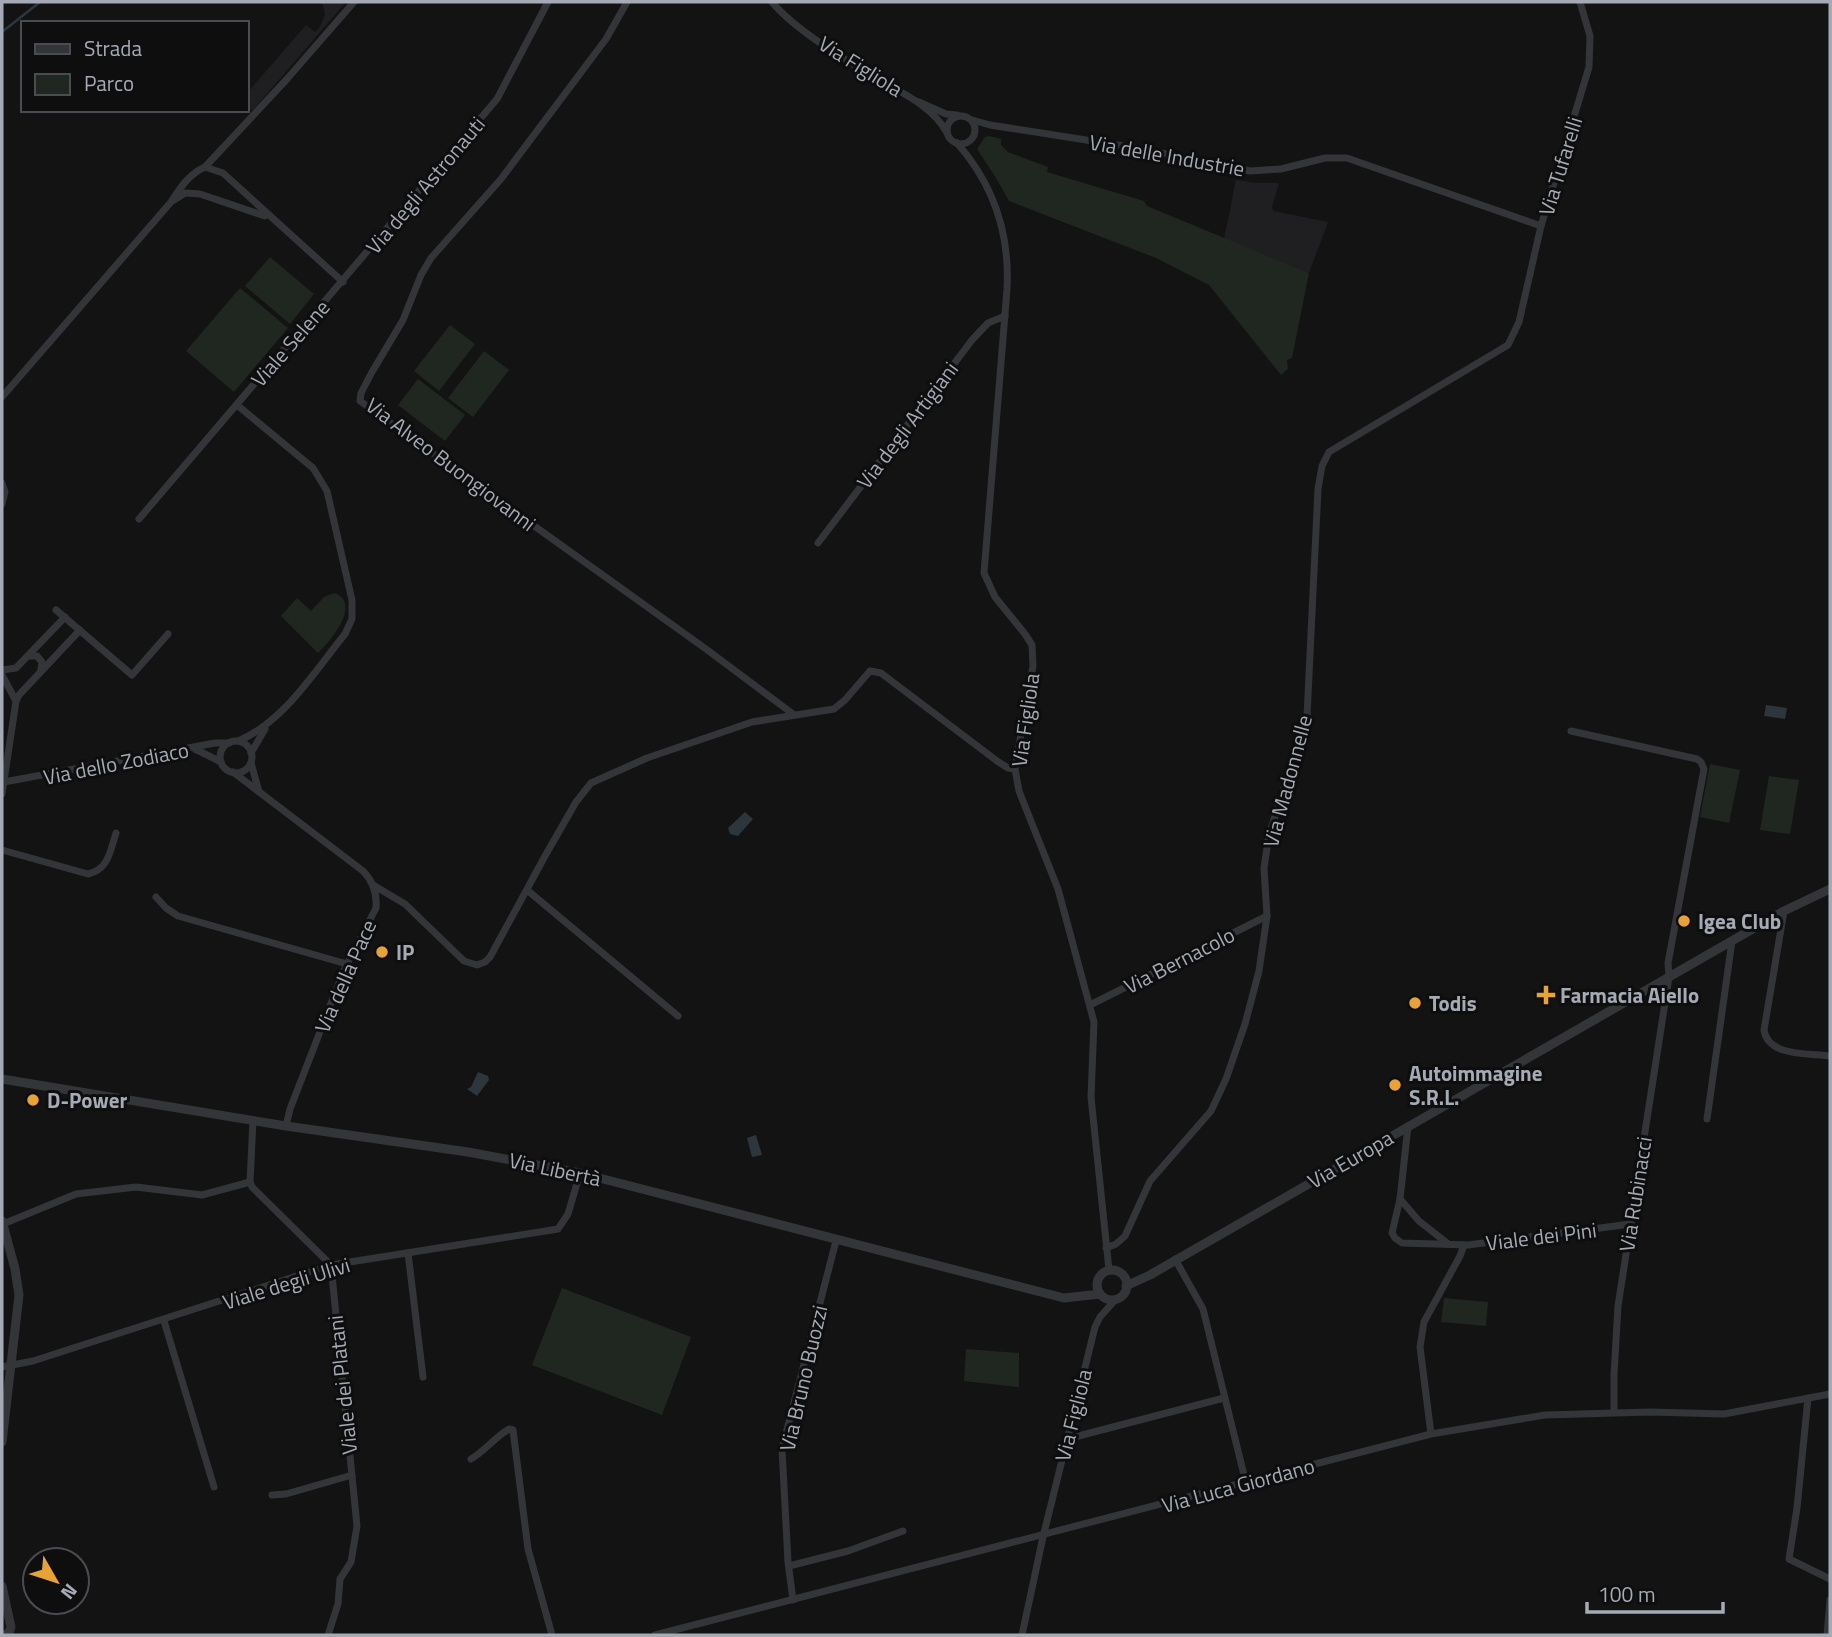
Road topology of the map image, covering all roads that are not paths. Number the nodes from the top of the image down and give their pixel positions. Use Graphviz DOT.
graph roads {
  1 [pos="354,2"];
  2 [pos="548,2"];
  3 [pos="627,2"];
  4 [pos="772,2"];
  5 [pos="1580,2"];
  6 [pos="918,102"];
  7 [pos="959,115"];
  8 [pos="972,120"];
  9 [pos="990,125"];
  10 [pos="975,132"];
  11 [pos="947,133"];
  12 [pos="971,140"];
  13 [pos="957,143"];
  14 [pos="970,158"];
  15 [pos="205,167"];
  16 [pos="170,202"];
  17 [pos="271,219"];
  18 [pos="1541,226"];
  19 [pos="343,282"];
  20 [pos="1005,316"];
  21 [pos="1516,330"];
  22 [pos="2,397"];
  23 [pos="237,405"];
  24 [pos="2,483"];
  25 [pos="2,503"];
  26 [pos="139,519"];
  27 [pos="818,543"];
  28 [pos="56,610"];
  29 [pos="65,617"];
  30 [pos="80,630"];
  31 [pos="168,635"];
  32 [pos="29,656"];
  33 [pos="40,672"];
  34 [pos="2,673"];
  35 [pos="16,701"];
  36 [pos="793,714"];
  37 [pos="267,725"];
  38 [pos="1572,732"];
  39 [pos="238,741"];
  40 [pos="229,743"];
  41 [pos="194,748"];
  42 [pos="251,757"];
  43 [pos="221,762"];
  44 [pos="1015,769"];
  45 [pos="233,772"];
  46 [pos="4,782"];
  47 [pos="2,793"];
  48 [pos="259,793"];
  49 [pos="116,833"];
  50 [pos="2,850"];
  51 [pos="373,885"];
  52 [pos="1830,889"];
  53 [pos="527,890"];
  54 [pos="156,897"];
  55 [pos="1784,911"];
  56 [pos="1268,916"];
  57 [pos="1732,941"];
  58 [pos="347,964"];
  59 [pos="1669,977"];
  60 [pos="1090,1005"];
  61 [pos="678,1016"];
  62 [pos="1830,1056"];
  63 [pos="2,1079"];
  64 [pos="1707,1119"];
  65 [pos="253,1120"];
  66 [pos="286,1126"];
  67 [pos="1408,1126"];
  68 [pos="580,1173"];
  69 [pos="250,1182"];
  70 [pos="1400,1199"];
  71 [pos="2,1222"];
  72 [pos="1631,1224"];
  73 [pos="836,1241"];
  74 [pos="1450,1245"];
  75 [pos="1464,1245"];
  76 [pos="1106,1248"];
  77 [pos="408,1253"];
  78 [pos="1175,1259"];
  79 [pos="331,1265"];
  80 [pos="1109,1270"];
  81 [pos="1126,1286"];
  82 [pos="1100,1294"];
  83 [pos="1116,1299"];
  84 [pos="164,1321"];
  85 [pos="6,1366"];
  86 [pos="424,1377"];
  87 [pos="1830,1394"];
  88 [pos="1224,1398"];
  89 [pos="1808,1398"];
  90 [pos="1614,1412"];
  91 [pos="1431,1434"];
  92 [pos="1067,1439"];
  93 [pos="2,1442"];
  94 [pos="471,1459"];
  95 [pos="352,1475"];
  96 [pos="1246,1483"];
  97 [pos="214,1487"];
  98 [pos="272,1495"];
  99 [pos="903,1531"];
  100 [pos="1043,1537"];
  101 [pos="789,1566"];
  102 [pos="1830,1579"];
  103 [pos="2,1586"];
  104 [pos="793,1600"];
  105 [pos="1830,1601"];
  106 [pos="8,1634"];
  107 [pos="328,1635"];
  108 [pos="552,1635"];
  109 [pos="655,1635"];
  110 [pos="1022,1635"];
  111 [pos="1827,1635"];
  1 -- 15 [label="street"];
  2 -- 19 [label="street, Via degli Astronauti"];
  3 -- 36 [label="street, Via Alveo Buongiovanni"];
  4 -- 6 [label="street, Via Figliola"];
  5 -- 18 [label="street, Via Tufarelli"];
  6 -- 7 [label="street, Via delle Industrie"];
  6 -- 11 [label="street, Via Figliola"];
  7 -- 8 [label="street, Via delle Industrie"];
  7 -- 11 [label="street"];
  8 -- 9 [label="street, Via delle Industrie"];
  8 -- 10 [label="street"];
  9 -- 10 [label="street"];
  9 -- 18 [label="street, Via delle Industrie"];
  10 -- 12 [label="street"];
  11 -- 13 [label="street"];
  12 -- 13 [label="street"];
  12 -- 14 [label="street"];
  13 -- 14 [label="street, Via Figliola"];
  14 -- 20 [label="street, Via Figliola"];
  15 -- 16 [label="street"];
  15 -- 17 [label="street"];
  16 -- 17 [label="street"];
  16 -- 22 [label="street"];
  17 -- 19 [label="street"];
  18 -- 21 [label="street, Via Tufarelli"];
  19 -- 23 [label="street, Viale Selene"];
  20 -- 27 [label="street, Via degli Artigiani"];
  20 -- 44 [label="street, Via Figliola"];
  21 -- 56 [label="street, Via Madonnelle"];
  23 -- 26 [label="street, Viale Selene"];
  23 -- 37 [label="street"];
  24 -- 25 [label="street"];
  28 -- 29 [label="street"];
  29 -- 30 [label="street"];
  29 -- 32 [label="street"];
  30 -- 31 [label="street"];
  30 -- 33 [label="street"];
  32 -- 33 [label="street"];
  32 -- 34 [label="street"];
  33 -- 35 [label="street"];
  34 -- 35 [label="street"];
  35 -- 46 [label="street"];
  36 -- 44 [label="street"];
  36 -- 53 [label="street"];
  37 -- 39 [label="street"];
  37 -- 42 [label="street"];
  38 -- 59 [label="street, Via Rubinacci"];
  39 -- 40 [label="street"];
  39 -- 42 [label="street"];
  40 -- 41 [label="street, Via dello Zodiaco"];
  40 -- 43 [label="street"];
  41 -- 43 [label="street"];
  41 -- 46 [label="street, Via dello Zodiaco"];
  42 -- 45 [label="street"];
  42 -- 48 [label="street"];
  43 -- 45 [label="street"];
  44 -- 60 [label="street, Via Figliola"];
  45 -- 48 [label="street"];
  46 -- 47 [label="street"];
  48 -- 51 [label="street"];
  49 -- 50 [label="street"];
  51 -- 53 [label="street"];
  51 -- 58 [label="street, Via della Pace"];
  52 -- 55 [label="street, Via Europa"];
  53 -- 61 [label="street"];
  54 -- 58 [label="street"];
  55 -- 57 [label="street, Via Europa"];
  55 -- 62 [label="street"];
  56 -- 60 [label="street, Via Bernacolo"];
  56 -- 76 [label="street, Via Madonnelle"];
  57 -- 59 [label="street, Via Europa"];
  57 -- 64 [label="street"];
  58 -- 66 [label="street, Via della Pace"];
  59 -- 67 [label="street, Via Europa"];
  59 -- 72 [label="street, Via Rubinacci"];
  60 -- 76 [label="street, Via Figliola"];
  63 -- 65 [label="street, Via Libertà"];
  65 -- 66 [label="street, Via Libertà"];
  65 -- 69 [label="street"];
  66 -- 68 [label="street, Via Libertà"];
  67 -- 70 [label="street, Viale dei Pini"];
  67 -- 78 [label="street, Via Europa"];
  68 -- 73 [label="street, Via Libertà"];
  68 -- 77 [label="street, Viale degli Ulivi"];
  69 -- 71 [label="street"];
  69 -- 79 [label="street"];
  70 -- 74 [label="street"];
  70 -- 74 [label="street, Viale dei Pini"];
  71 -- 85 [label="street"];
  72 -- 75 [label="street, Viale dei Pini"];
  72 -- 90 [label="street, Via Rubinacci"];
  73 -- 82 [label="street, Via Libertà"];
  73 -- 101 [label="street, Via Bruno Buozzi"];
  74 -- 75 [label="street, Viale dei Pini"];
  75 -- 91 [label="street"];
  76 -- 80 [label="street, Via Figliola"];
  77 -- 79 [label="street, Viale degli Ulivi"];
  77 -- 86 [label="street"];
  78 -- 81 [label="street, Via Europa"];
  78 -- 88 [label="street"];
  79 -- 84 [label="street, Viale degli Ulivi"];
  79 -- 95 [label="street, Viale dei Platani"];
  80 -- 81 [label="street"];
  80 -- 82 [label="street"];
  81 -- 83 [label="street"];
  82 -- 83 [label="street"];
  83 -- 92 [label="street, Via Figliola"];
  84 -- 85 [label="street, Viale degli Ulivi"];
  84 -- 97 [label="street"];
  85 -- 93 [label="street"];
  87 -- 89 [label="street, Via Luca Giordano"];
  88 -- 92 [label="street"];
  88 -- 96 [label="street"];
  89 -- 90 [label="street, Via Luca Giordano"];
  89 -- 102 [label="street"];
  90 -- 91 [label="street, Via Luca Giordano"];
  91 -- 96 [label="street, Via Luca Giordano"];
  92 -- 100 [label="street, Via Figliola"];
  94 -- 108 [label="street"];
  95 -- 98 [label="street"];
  95 -- 107 [label="street, Viale dei Platani"];
  96 -- 100 [label="street, Via Luca Giordano"];
  99 -- 101 [label="street"];
  100 -- 104 [label="street, Via Luca Giordano"];
  100 -- 110 [label="street, Via Figliola"];
  101 -- 104 [label="street, Via Bruno Buozzi"];
  103 -- 106 [label="street"];
  104 -- 109 [label="street, Via Luca Giordano"];
  105 -- 111 [label="street"];
}
